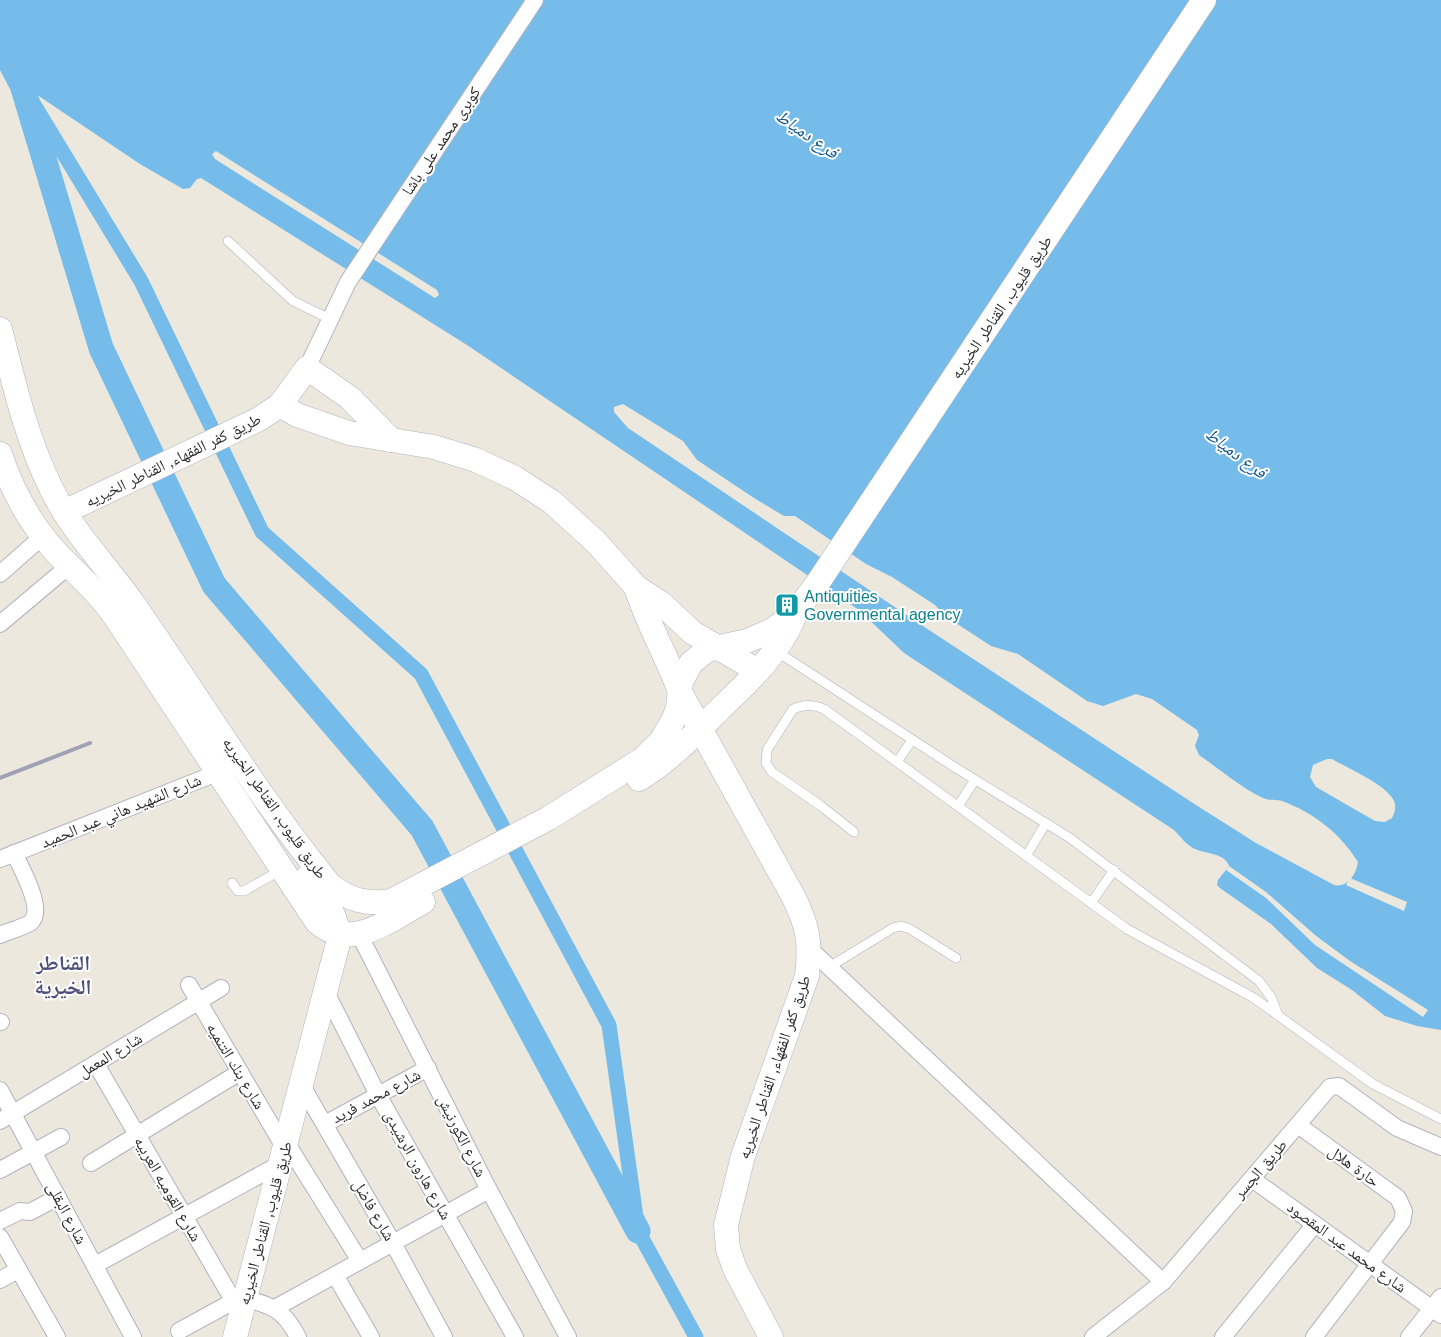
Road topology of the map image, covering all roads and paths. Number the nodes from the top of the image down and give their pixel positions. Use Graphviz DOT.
graph roads {
  1 [pos="535,0"];
  2 [pos="1204,0"];
  3 [pos="228,241"];
  4 [pos="348,282"];
  5 [pos="330,319"];
  6 [pos="0,329"];
  7 [pos="307,368"];
  8 [pos="280,405"];
  9 [pos="391,440"];
  10 [pos="0,454"];
  11 [pos="64,512"];
  12 [pos="43,536"];
  13 [pos="70,565"];
  14 [pos="0,574"];
  15 [pos="636,587"];
  16 [pos="795,613"];
  17 [pos="0,624"];
  18 [pos="718,647"];
  19 [pos="776,651"];
  20 [pos="758,671"];
  21 [pos="680,692"];
  22 [pos="700,730"];
  23 [pos="912,740"];
  24 [pos="240,759"];
  25 [pos="897,762"];
  26 [pos="217,773"];
  27 [pos="975,780"];
  28 [pos="265,798"];
  29 [pos="958,806"];
  30 [pos="551,823"];
  31 [pos="1046,823"];
  32 [pos="854,832"];
  33 [pos="7,856"];
  34 [pos="1026,856"];
  35 [pos="281,870"];
  36 [pos="1114,870"];
  37 [pos="232,883"];
  38 [pos="1091,903"];
  39 [pos="349,934"];
  40 [pos="0,935"];
  41 [pos="810,949"];
  42 [pos="956,958"];
  43 [pos="829,967"];
  44 [pos="188,985"];
  45 [pos="221,988"];
  46 [pos="325,990"];
  47 [pos="198,1002"];
  48 [pos="1278,1016"];
  49 [pos="96,1064"];
  50 [pos="428,1068"];
  51 [pos="240,1072"];
  52 [pos="301,1084"];
  53 [pos="0,1090"];
  54 [pos="378,1095"];
  55 [pos="6,1117"];
  56 [pos="1441,1119"];
  57 [pos="325,1124"];
  58 [pos="1298,1125"];
  59 [pos="136,1135"];
  60 [pos="61,1137"];
  61 [pos="1441,1148"];
  62 [pos="283,1151"];
  63 [pos="34,1152"];
  64 [pos="91,1163"];
  65 [pos="0,1170"];
  66 [pos="1252,1179"];
  67 [pos="489,1190"];
  68 [pos="58,1197"];
  69 [pos="445,1214"];
  70 [pos="184,1217"];
  71 [pos="0,1221"];
  72 [pos="1315,1224"];
  73 [pos="0,1237"];
  74 [pos="393,1243"];
  75 [pos="360,1261"];
  76 [pos="1371,1264"];
  77 [pos="94,1265"];
  78 [pos="18,1270"];
  79 [pos="335,1275"];
  80 [pos="0,1280"];
  81 [pos="1163,1282"];
  82 [pos="239,1305"];
  83 [pos="1438,1307"];
  84 [pos="275,1308"];
  85 [pos="179,1331"];
  86 [pos="57,1337"];
  87 [pos="133,1337"];
  88 [pos="235,1337"];
  89 [pos="298,1337"];
  90 [pos="370,1337"];
  91 [pos="444,1337"];
  92 [pos="515,1337"];
  93 [pos="566,1337"];
  94 [pos="771,1337"];
  95 [pos="1093,1337"];
  96 [pos="1223,1337"];
  97 [pos="1314,1337"];
  98 [pos="1408,1337"];
  1 -- 4 [label="street, كوبرى محمد على باشا"];
  2 -- 16 [label="main road, طريق قليوب, القناطر الخيريه"];
  3 -- 5 [label="lane"];
  4 -- 5 [label="street, طريق كفر الفقهاء, القناطر الخيريه"];
  5 -- 7 [label="street, طريق كفر الفقهاء, القناطر الخيريه"];
  6 -- 11 [label="main road, طريق قليوب, القناطر الخيريه"];
  7 -- 8 [label="main road, طريق كفر الفقهاء, القناطر الخيريه"];
  7 -- 9 [label="main road"];
  8 -- 9 [label="main road, طريق كفر الفقهاء, القناطر الخيريه"];
  8 -- 11 [label="main road, طريق كفر الفقهاء, القناطر الخيريه"];
  9 -- 15 [label="main road, طريق كفر الفقهاء, القناطر الخيريه"];
  10 -- 12 [label="main road, طريق قليوب, القناطر الخيريه"];
  11 -- 24 [label="main road, طريق قليوب, القناطر الخيريه"];
  12 -- 13 [label="main road, طريق قليوب, القناطر الخيريه"];
  12 -- 14 [label="street"];
  13 -- 17 [label="street"];
  13 -- 26 [label="main road, طريق قليوب, القناطر الخيريه"];
  15 -- 18 [label="main road, طريق كفر الفقهاء, القناطر الخيريه"];
  15 -- 21 [label="main road, طريق كفر الفقهاء, القناطر الخيريه"];
  16 -- 18 [label="main road, طريق قليوب, القناطر الخيريه"];
  16 -- 19 [label="main road, طريق قليوب, القناطر الخيريه"];
  18 -- 20 [label="main road, طريق كفر الفقهاء, القناطر الخيريه"];
  18 -- 21 [label="main road, طريق قليوب, القناطر الخيريه"];
  19 -- 20 [label="main road, طريق قليوب, القناطر الخيريه"];
  19 -- 23 [label="lane"];
  20 -- 22 [label="main road, طريق قليوب, القناطر الخيريه"];
  21 -- 22 [label="main road, طريق كفر الفقهاء, القناطر الخيريه"];
  21 -- 30 [label="main road, طريق قليوب, القناطر الخيريه"];
  22 -- 30 [label="main road, طريق قليوب, القناطر الخيريه"];
  22 -- 41 [label="main road, طريق كفر الفقهاء, القناطر الخيريه"];
  23 -- 25 [label="lane"];
  23 -- 27 [label="lane"];
  24 -- 26 [label="street, شارع الشهيد هاني عبد الحميد"];
  24 -- 28 [label="main road, طريق قليوب, القناطر الخيريه"];
  25 -- 29 [label="lane"];
  25 -- 32 [label="lane"];
  26 -- 33 [label="street, شارع الشهيد هاني عبد الحميد"];
  26 -- 35 [label="main road, طريق قليوب, القناطر الخيريه"];
  27 -- 29 [label="lane"];
  27 -- 31 [label="lane"];
  28 -- 30 [label="main road, طريق قليوب, القناطر الخيريه"];
  28 -- 39 [label="main road"];
  29 -- 34 [label="lane"];
  30 -- 39 [label="main road, طريق قليوب, القناطر الخيريه"];
  31 -- 34 [label="lane"];
  31 -- 36 [label="lane"];
  33 -- 40 [label="street"];
  34 -- 38 [label="lane"];
  35 -- 37 [label="lane"];
  35 -- 39 [label="main road, طريق قليوب, القناطر الخيريه"];
  36 -- 38 [label="lane"];
  36 -- 48 [label="lane"];
  38 -- 48 [label="lane"];
  39 -- 46 [label="main road, طريق قليوب, القناطر الخيريه"];
  39 -- 50 [label="street, شارع الكورنيش"];
  41 -- 43 [label="street"];
  41 -- 94 [label="main road, طريق كفر الفقهاء, القناطر الخيريه"];
  42 -- 43 [label="lane"];
  43 -- 81 [label="street"];
  44 -- 47 [label="street, شارع بنك التنميه"];
  45 -- 47 [label="street, شارع المعمل"];
  46 -- 52 [label="main road, طريق قليوب, القناطر الخيريه"];
  46 -- 54 [label="street, شارع هارون الرشيدى"];
  47 -- 49 [label="street, شارع المعمل"];
  47 -- 51 [label="street, شارع بنك التنميه"];
  48 -- 56 [label="lane"];
  49 -- 55 [label="street, شارع المعمل"];
  49 -- 59 [label="street, شارع القوميه العربيه"];
  50 -- 54 [label="street, شارع محمد فريد"];
  50 -- 67 [label="street, شارع الكورنيش"];
  51 -- 59 [label="street"];
  51 -- 62 [label="street, شارع بنك التنميه"];
  52 -- 57 [label="street, شارع فاضل"];
  52 -- 62 [label="main road, طريق قليوب, القناطر الخيريه"];
  53 -- 55 [label="street, شارع البقلى"];
  54 -- 57 [label="street, شارع محمد فريد"];
  54 -- 69 [label="street, شارع هارون الرشيدى"];
  55 -- 63 [label="street, شارع البقلى"];
  57 -- 74 [label="street, شارع فاضل"];
  58 -- 61 [label="street, طريق الجسر"];
  58 -- 66 [label="street, طريق الجسر"];
  58 -- 76 [label="street, حارة هلال"];
  59 -- 64 [label="street"];
  59 -- 70 [label="street, شارع القوميه العربيه"];
  60 -- 63 [label="street"];
  62 -- 70 [label="street"];
  62 -- 75 [label="street, شارع بنك التنميه"];
  62 -- 82 [label="main road, طريق قليوب, القناطر الخيريه"];
  63 -- 65 [label="street"];
  63 -- 68 [label="street, شارع البقلى"];
  66 -- 72 [label="street, شارع محمد عبد المقصود"];
  66 -- 81 [label="street, طريق الجسر"];
  67 -- 69 [label="street"];
  67 -- 93 [label="street, شارع الكورنيش"];
  68 -- 71 [label="street"];
  68 -- 77 [label="street, شارع البقلى"];
  69 -- 74 [label="street"];
  69 -- 92 [label="street, شارع هارون الرشيدى"];
  70 -- 77 [label="street"];
  70 -- 82 [label="street, شارع القوميه العربيه"];
  72 -- 76 [label="street, شارع محمد عبد المقصود"];
  72 -- 96 [label="street"];
  73 -- 78 [label="street"];
  74 -- 75 [label="street"];
  74 -- 91 [label="street, شارع فاضل"];
  75 -- 79 [label="street"];
  76 -- 83 [label="street, شارع محمد عبد المقصود"];
  76 -- 97 [label="street"];
  77 -- 87 [label="street, شارع البقلى"];
  78 -- 80 [label="street"];
  78 -- 86 [label="street"];
  79 -- 84 [label="street"];
  79 -- 90 [label="street"];
  81 -- 95 [label="street, طريق الجسر"];
  82 -- 84 [label="street"];
  82 -- 85 [label="street"];
  82 -- 88 [label="main road, طريق قليوب, القناطر الخيريه"];
  83 -- 98 [label="street"];
  84 -- 89 [label="street"];
}
